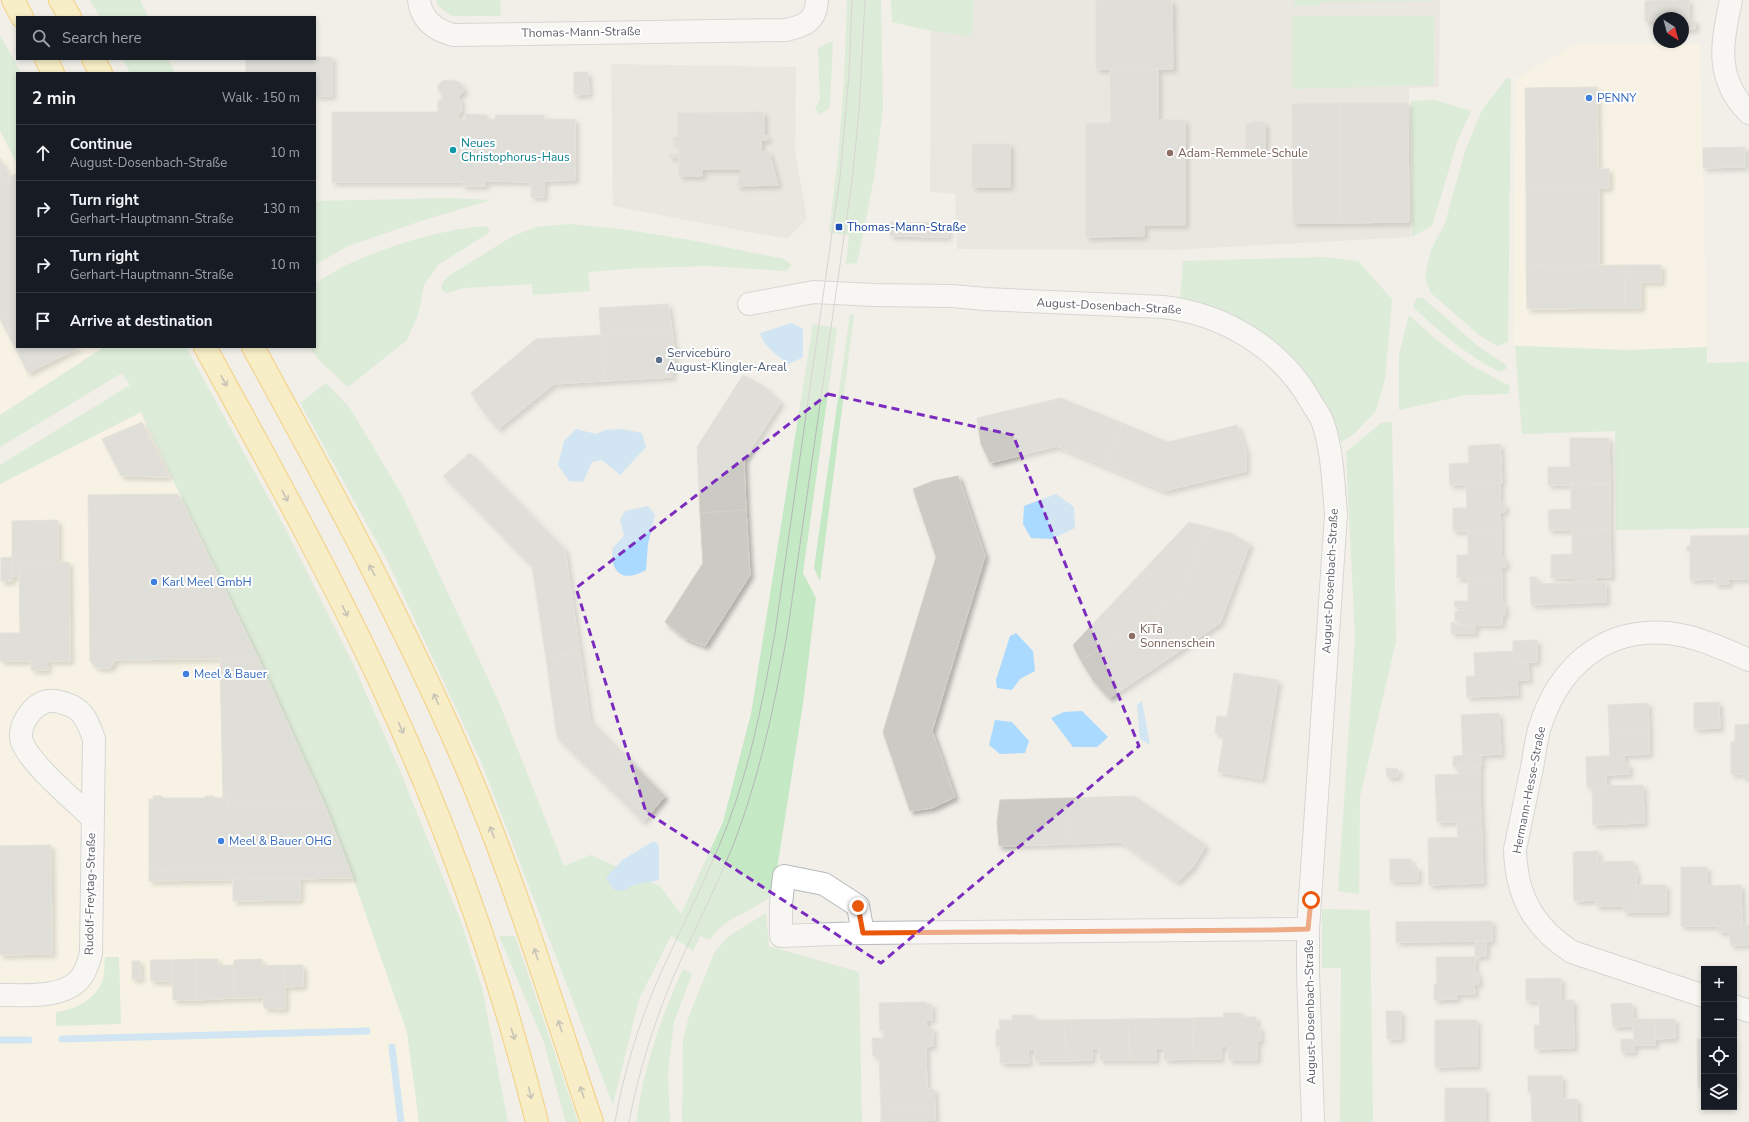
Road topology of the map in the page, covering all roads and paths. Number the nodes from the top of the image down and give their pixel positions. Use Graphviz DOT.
graph roads {
  1 [pos="13,0"];
  2 [pos="60,0"];
  3 [pos="419,0"];
  4 [pos="817,0"];
  5 [pos="1731,0"];
  6 [pos="21,16"];
  7 [pos="69,16"];
  8 [pos="46,60"];
  9 [pos="94,60"];
  10 [pos="52,72"];
  11 [pos="100,72"];
  12 [pos="1749,113"];
  13 [pos="749,304"];
  14 [pos="206,348"];
  15 [pos="254,348"];
  16 [pos="1749,660"];
  17 [pos="92,818"];
  18 [pos="1308,929"];
  19 [pos="863,933"];
  20 [pos="0,995"];
  21 [pos="1701,995"];
  22 [pos="1737,1007"];
  23 [pos="1749,1011"];
  24 [pos="537,1122"];
  25 [pos="592,1122"];
  26 [pos="1313,1122"];
  1 -- 6 [label="highway"];
  2 -- 7 [label="highway"];
  3 -- 4 [label="street, Thomas-Mann-Straße"];
  5 -- 12 [label="street"];
  8 -- 10 [label="highway"];
  9 -- 11 [label="highway"];
  13 -- 18 [label="street, August-Dosenbach-Straße"];
  14 -- 24 [label="highway, one-way"];
  25 -- 15 [label="highway, one-way"];
  16 -- 21 [label="street, Hermann-Hesse-Straße"];
  17 -- 17 [label="street, Rudolf-Freytag-Straße"];
  17 -- 20 [label="street, Rudolf-Freytag-Straße"];
  18 -- 19 [label="street"];
  18 -- 26 [label="street, August-Dosenbach-Straße"];
  22 -- 23 [label="street"];
}
